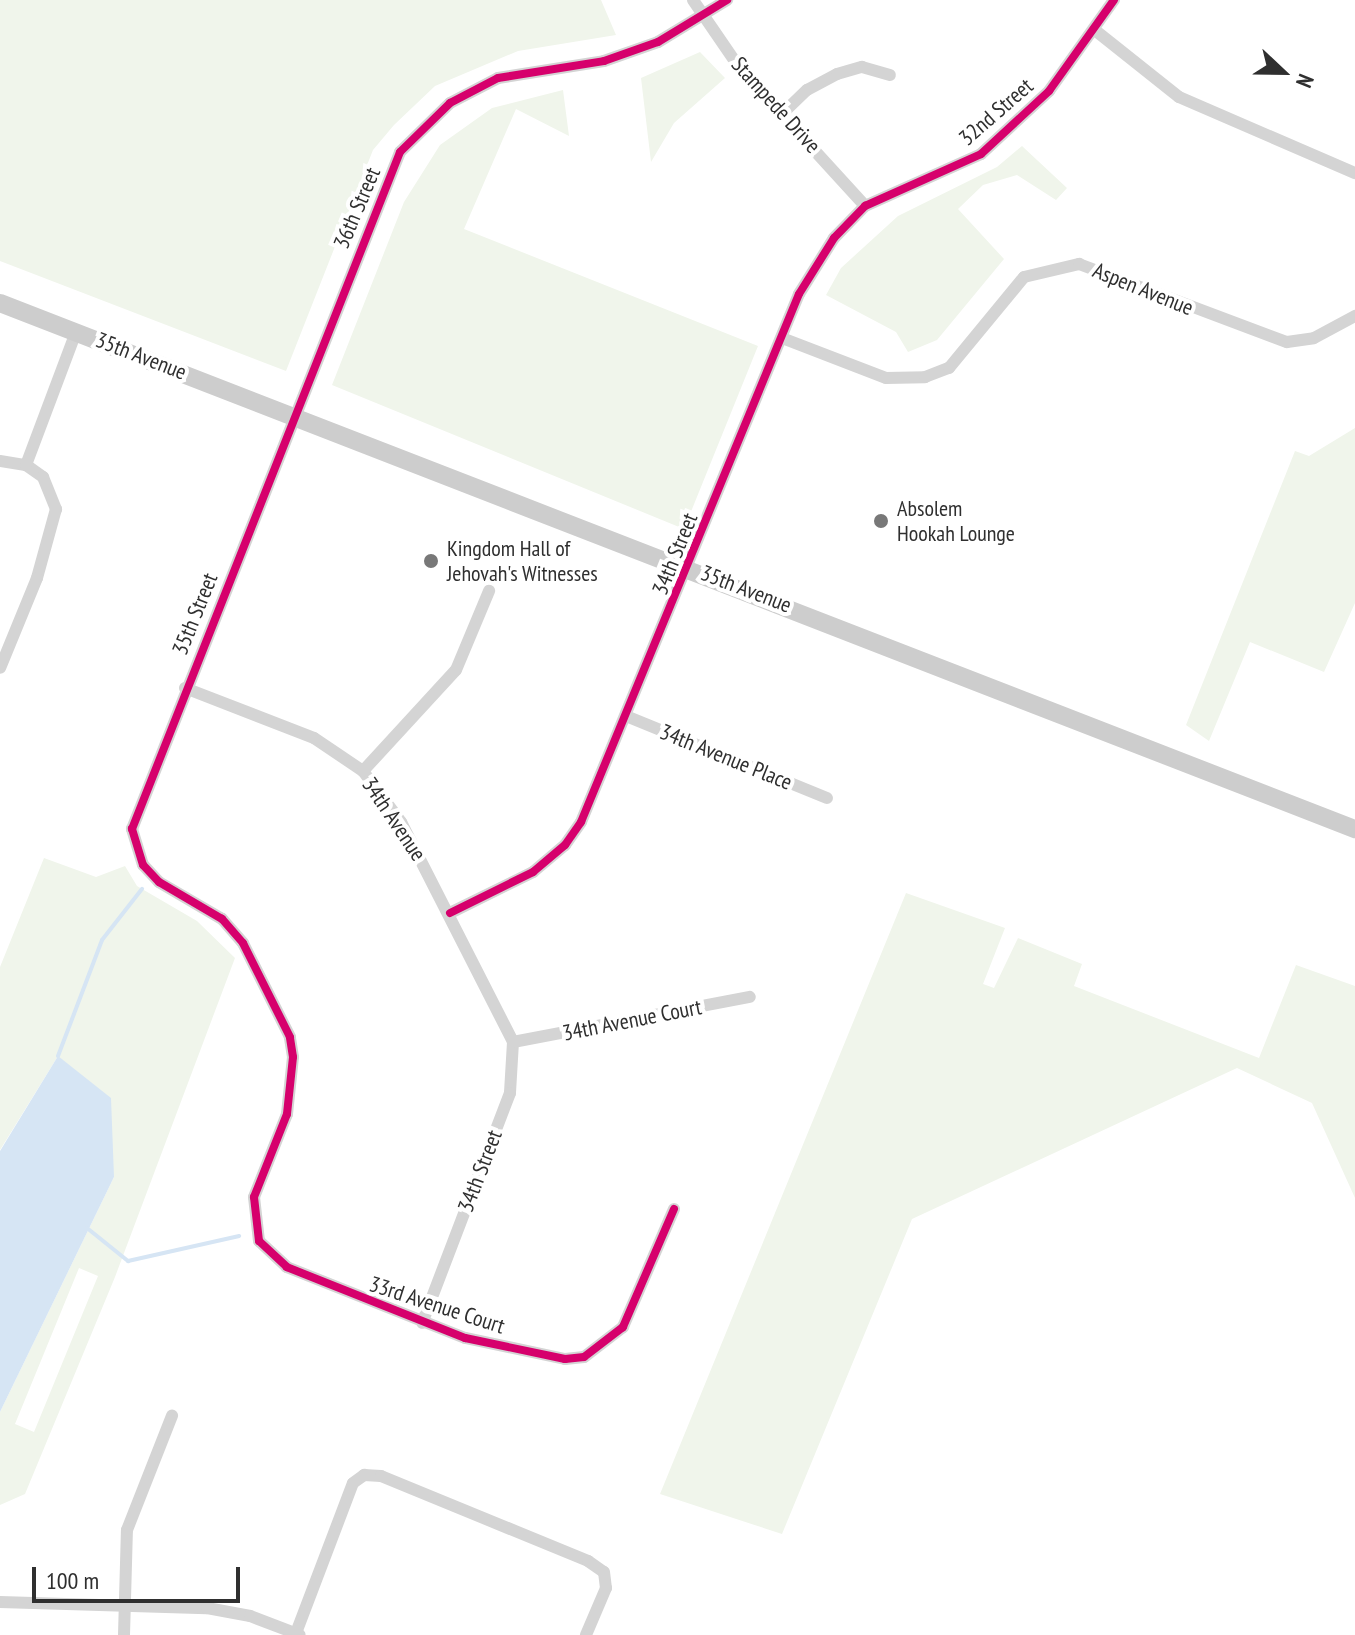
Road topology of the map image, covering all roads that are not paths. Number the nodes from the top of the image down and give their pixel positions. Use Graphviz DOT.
graph roads {
  1 [pos="693,0"];
  2 [pos="727,0"];
  3 [pos="1114,0"];
  4 [pos="701,17"];
  5 [pos="1096,31"];
  6 [pos="890,75"];
  7 [pos="784,112"];
  8 [pos="1355,173"];
  9 [pos="865,206"];
  10 [pos="0,303"];
  11 [pos="1355,316"];
  12 [pos="76,332"];
  13 [pos="782,338"];
  14 [pos="293,413"];
  15 [pos="0,461"];
  16 [pos="26,465"];
  17 [pos="689,568"];
  18 [pos="489,591"];
  19 [pos="0,668"];
  20 [pos="185,688"];
  21 [pos="626,716"];
  22 [pos="363,771"];
  23 [pos="827,798"];
  24 [pos="1355,829"];
  25 [pos="450,913"];
  26 [pos="750,997"];
  27 [pos="513,1042"];
  28 [pos="674,1209"];
  29 [pos="259,1241"];
  30 [pos="422,1323"];
  31 [pos="172,1416"];
  32 [pos="0,1602"];
  33 [pos="124,1603"];
  34 [pos="298,1634"];
  35 [pos="124,1635"];
  36 [pos="586,1635"];
  1 -- 4 [label="street, Stampede Drive"];
  2 -- 4 [label="street, 36th Street"];
  3 -- 5 [label="street, 32nd Street"];
  4 -- 7 [label="street, Stampede Drive"];
  4 -- 14 [label="street, 36th Street"];
  5 -- 8 [label="street"];
  5 -- 9 [label="street, 32nd Street"];
  6 -- 7 [label="street"];
  7 -- 9 [label="street, Stampede Drive"];
  9 -- 13 [label="street, 34th Street"];
  10 -- 12 [label="main road, 35th Avenue"];
  11 -- 13 [label="street, Aspen Avenue"];
  12 -- 14 [label="main road, 35th Avenue"];
  12 -- 16 [label="street"];
  13 -- 17 [label="street, 34th Street"];
  14 -- 17 [label="main road, 35th Avenue"];
  14 -- 20 [label="street, 35th Street"];
  15 -- 16 [label="street"];
  16 -- 19 [label="street"];
  17 -- 21 [label="street, 34th Street"];
  17 -- 24 [label="main road, 35th Avenue"];
  18 -- 22 [label="street"];
  20 -- 22 [label="street, 34th Avenue"];
  20 -- 29 [label="street, 35th Street"];
  21 -- 23 [label="street, 34th Avenue Place"];
  21 -- 25 [label="street, 34th Street"];
  22 -- 25 [label="street, 34th Avenue"];
  25 -- 27 [label="street, 34th Street"];
  26 -- 27 [label="street, 34th Avenue Court"];
  27 -- 30 [label="street, 34th Street"];
  28 -- 30 [label="street, 33rd Avenue Court"];
  29 -- 30 [label="street, 33rd Avenue Court"];
  31 -- 33 [label="street"];
  32 -- 33 [label="street"];
  33 -- 34 [label="street"];
  33 -- 35 [label="street"];
  34 -- 36 [label="street"];
}
